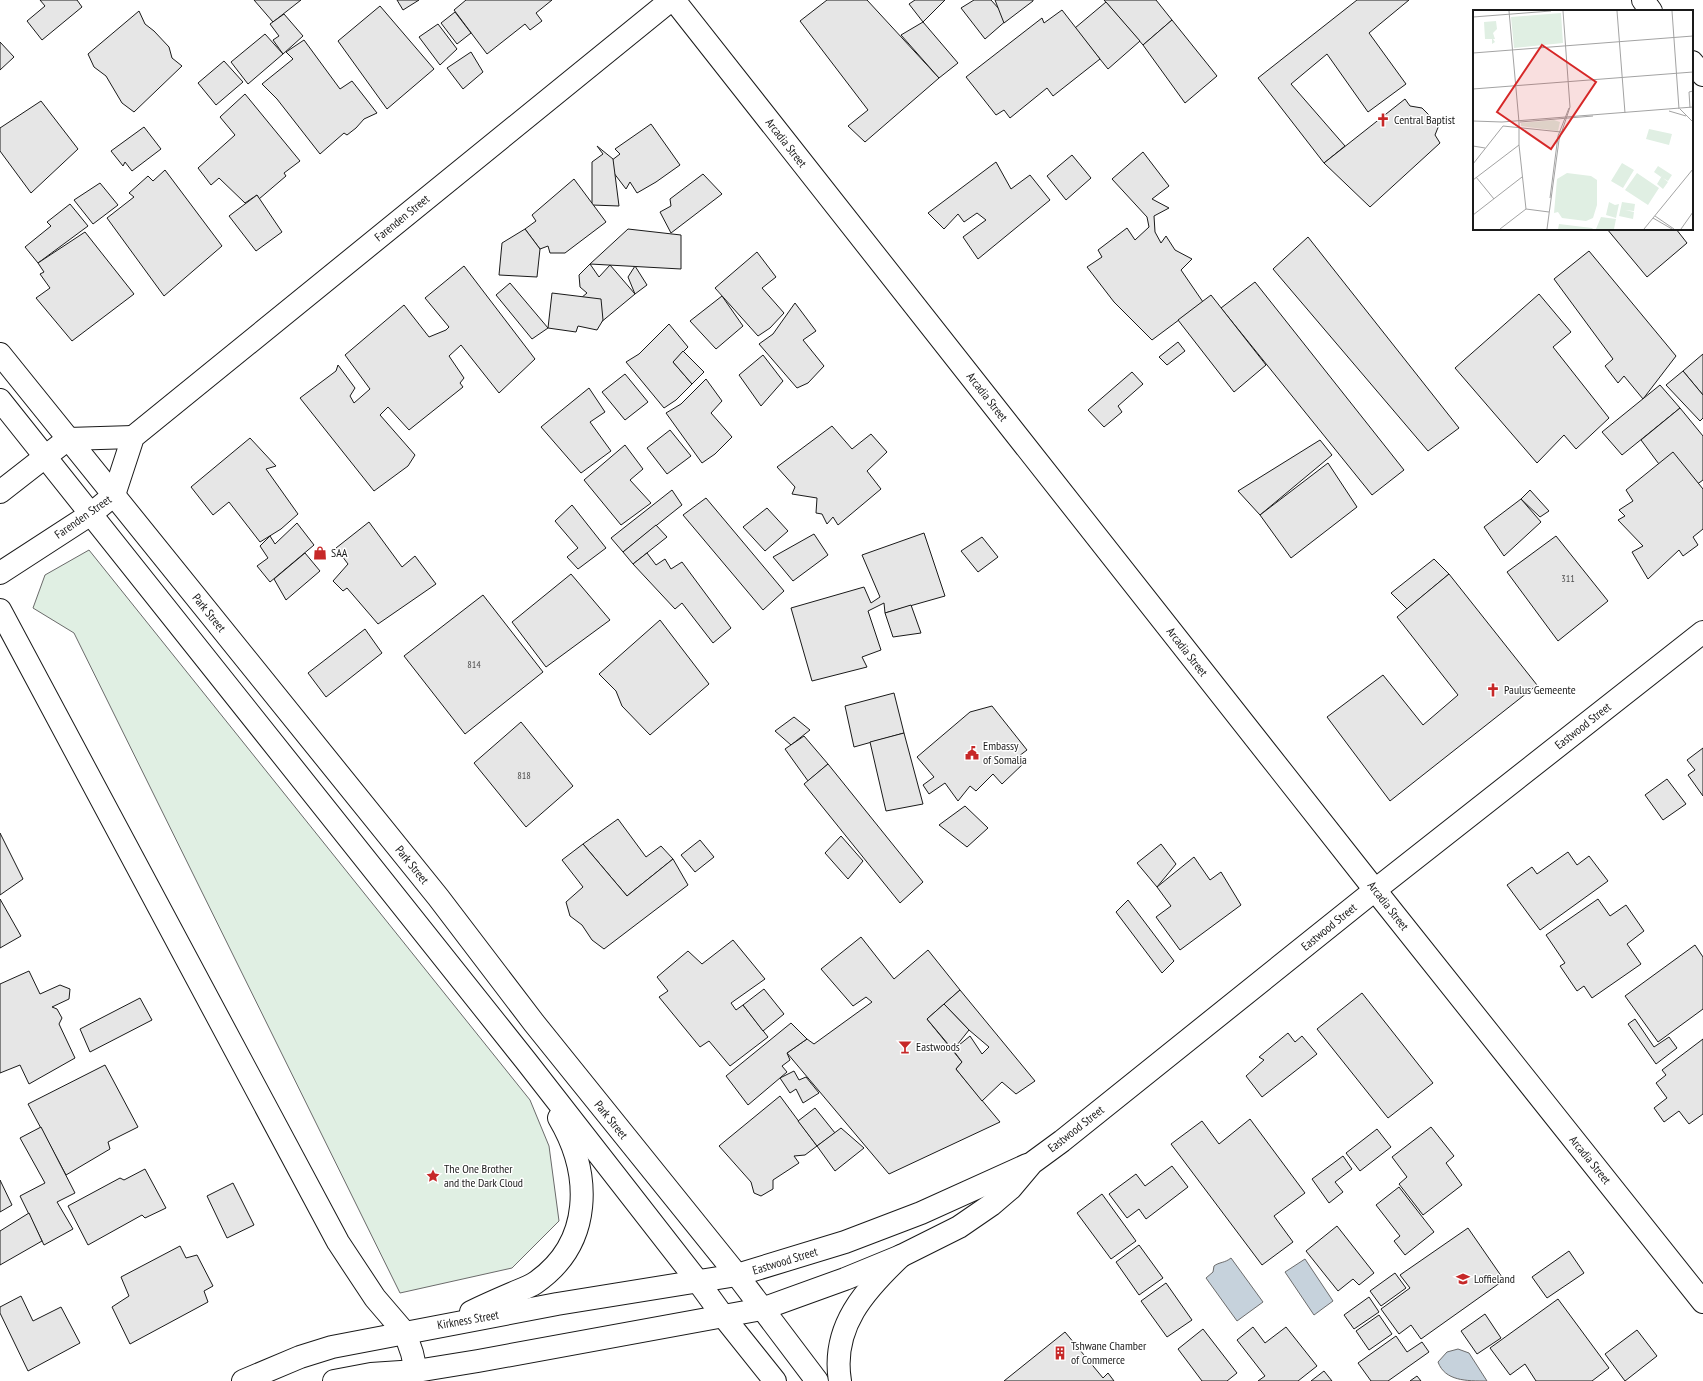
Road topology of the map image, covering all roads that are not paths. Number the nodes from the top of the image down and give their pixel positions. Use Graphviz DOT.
graph roads {
  1 [pos="671,0"];
  2 [pos="674,0"];
  3 [pos="1642,0"];
  4 [pos="1650,10"];
  5 [pos="1693,63"];
  6 [pos="1703,75"];
  7 [pos="0,354"];
  8 [pos="0,400"];
  9 [pos="133,437"];
  10 [pos="68,439"];
  11 [pos="46,458"];
  12 [pos="0,492"];
  13 [pos="114,495"];
  14 [pos="91,514"];
  15 [pos="0,573"];
  16 [pos="0,610"];
  17 [pos="1703,632"];
  18 [pos="1375,890"];
  19 [pos="526,1061"];
  20 [pos="1032,1163"];
  21 [pos="901,1256"];
  22 [pos="737,1275"];
  23 [pos="699,1283"];
  24 [pos="1703,1302"];
  25 [pos="762,1309"];
  26 [pos="723,1316"];
  27 [pos="441,1325"];
  28 [pos="405,1333"];
  29 [pos="416,1370"];
  30 [pos="244,1381"];
  31 [pos="334,1381"];
  32 [pos="775,1381"];
  33 [pos="817,1381"];
  34 [pos="840,1381"];
  1 -- 9 [label="street, Farenden Street"];
  2 -- 18 [label="street, Arcadia Street"];
  3 -- 4 [label="street"];
  5 -- 6 [label="street"];
  7 -- 10 [label="street, Park Street"];
  8 -- 11 [label="street"];
  9 -- 10 [label="street"];
  9 -- 13 [label="street, Farenden Street"];
  10 -- 11 [label="street"];
  10 -- 13 [label="street, Park Street"];
  11 -- 12 [label="street"];
  11 -- 14 [label="street"];
  13 -- 14 [label="street, Farenden Street"];
  13 -- 22 [label="street, Park Street"];
  14 -- 15 [label="street, Farenden Street"];
  14 -- 19 [label="street"];
  16 -- 28 [label="street"];
  17 -- 18 [label="street, Eastwood Street"];
  18 -- 20 [label="street, Eastwood Street"];
  18 -- 24 [label="street, Arcadia Street"];
  19 -- 23 [label="street"];
  19 -- 27 [label="street"];
  20 -- 21 [label="street, Eastwood Street"];
  20 -- 22 [label="street, Eastwood Street"];
  21 -- 25 [label="street, Eastwood Street"];
  21 -- 34 [label="street"];
  22 -- 23 [label="street, Eastwood Street"];
  22 -- 25 [label="street, Park Street"];
  23 -- 26 [label="street"];
  23 -- 27 [label="street, Kirkness Street"];
  25 -- 26 [label="street, Eastwood Street"];
  25 -- 33 [label="street, Park Street"];
  26 -- 29 [label="street"];
  26 -- 32 [label="street"];
  27 -- 28 [label="street, Kirkness Street"];
  28 -- 29 [label="street"];
  28 -- 30 [label="street, Kirkness Street"];
  29 -- 31 [label="street"];
}
